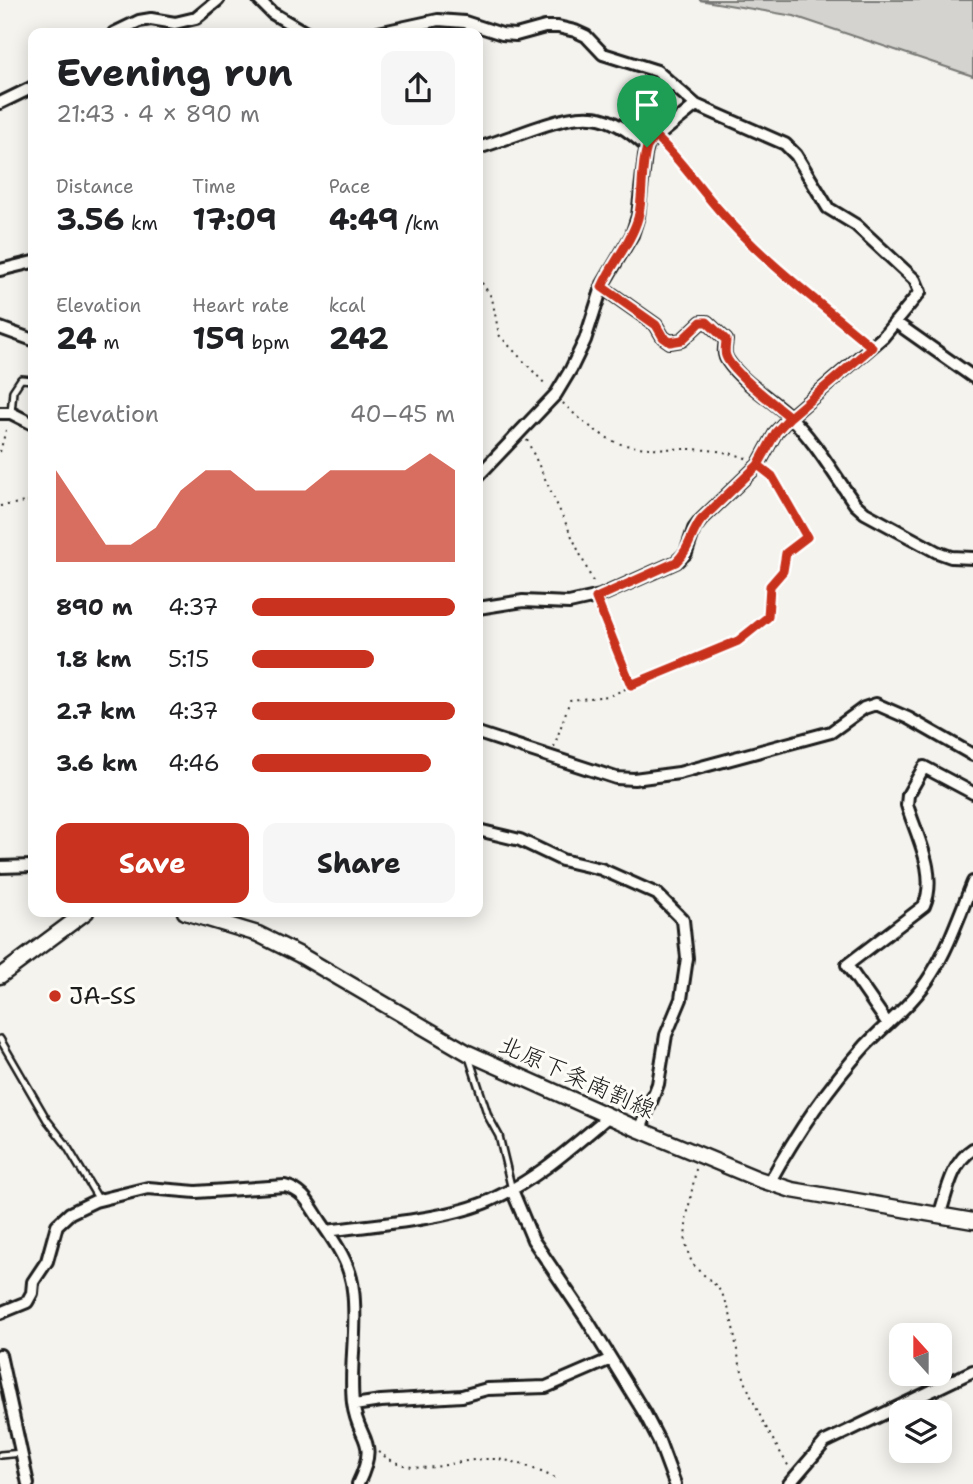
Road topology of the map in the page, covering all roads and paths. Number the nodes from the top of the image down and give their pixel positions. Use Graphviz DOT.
graph roads {
  1 [pos="218,0"];
  2 [pos="258,0"];
  3 [pos="124,28"];
  4 [pos="298,28"];
  5 [pos="401,28"];
  6 [pos="28,89"];
  7 [pos="0,103"];
  8 [pos="696,104"];
  9 [pos="655,136"];
  10 [pos="483,146"];
  11 [pos="647,147"];
  12 [pos="28,263"];
  13 [pos="0,270"];
  14 [pos="483,285"];
  15 [pos="602,287"];
  16 [pos="895,322"];
  17 [pos="0,328"];
  18 [pos="28,338"];
  19 [pos="872,347"];
  20 [pos="973,377"];
  21 [pos="28,380"];
  22 [pos="556,394"];
  23 [pos="5,413"];
  24 [pos="790,417"];
  25 [pos="28,422"];
  26 [pos="522,429"];
  27 [pos="0,452"];
  28 [pos="758,465"];
  29 [pos="483,471"];
  30 [pos="28,502"];
  31 [pos="0,506"];
  32 [pos="973,558"];
  33 [pos="598,597"];
  34 [pos="483,607"];
  35 [pos="631,685"];
  36 [pos="483,735"];
  37 [pos="973,755"];
  38 [pos="549,757"];
  39 [pos="973,793"];
  40 [pos="483,831"];
  41 [pos="28,866"];
  42 [pos="0,867"];
  43 [pos="973,882"];
  44 [pos="79,917"];
  45 [pos="216,917"];
  46 [pos="0,976"];
  47 [pos="888,1024"];
  48 [pos="0,1039"];
  49 [pos="468,1053"];
  50 [pos="609,1116"];
  51 [pos="639,1130"];
  52 [pos="973,1150"];
  53 [pos="698,1155"];
  54 [pos="769,1182"];
  55 [pos="512,1190"];
  56 [pos="99,1200"];
  57 [pos="939,1216"];
  58 [pos="973,1221"];
  59 [pos="328,1231"];
  60 [pos="0,1313"];
  61 [pos="0,1355"];
  62 [pos="611,1359"];
  63 [pos="973,1371"];
  64 [pos="354,1405"];
  65 [pos="369,1445"];
  66 [pos="22,1453"];
  67 [pos="0,1455"];
  68 [pos="558,1479"];
  69 [pos="792,1481"];
  70 [pos="28,1484"];
  71 [pos="358,1484"];
  72 [pos="675,1484"];
  1 -- 3 [label="street"];
  2 -- 4 [label="street"];
  5 -- 8 [label="street"];
  6 -- 7 [label="street"];
  8 -- 9 [label="street"];
  8 -- 16 [label="street"];
  9 -- 11 [label="street"];
  9 -- 19 [label="path"];
  10 -- 11 [label="street"];
  11 -- 15 [label="street"];
  12 -- 13 [label="street"];
  14 -- 22 [label="path"];
  15 -- 22 [label="street"];
  15 -- 24 [label="street"];
  16 -- 19 [label="street"];
  16 -- 20 [label="street"];
  17 -- 18 [label="street"];
  19 -- 24 [label="street"];
  21 -- 23 [label="lane"];
  22 -- 26 [label="street"];
  22 -- 28 [label="path"];
  23 -- 25 [label="street"];
  23 -- 27 [label="path"];
  24 -- 28 [label="street"];
  24 -- 32 [label="street"];
  26 -- 29 [label="street"];
  26 -- 33 [label="path"];
  28 -- 33 [label="street"];
  28 -- 35 [label="path"];
  30 -- 31 [label="path"];
  33 -- 34 [label="street"];
  33 -- 35 [label="path"];
  35 -- 38 [label="path"];
  36 -- 38 [label="street"];
  37 -- 38 [label="street"];
  39 -- 47 [label="street"];
  40 -- 51 [label="street"];
  41 -- 42 [label="street"];
  43 -- 47 [label="street"];
  44 -- 46 [label="main road"];
  45 -- 49 [label="main road, 北原下条南割線"];
  47 -- 54 [label="street"];
  48 -- 56 [label="lane"];
  49 -- 50 [label="main road, 北原下条南割線"];
  49 -- 55 [label="lane"];
  50 -- 51 [label="main road, 北原下条南割線"];
  50 -- 55 [label="street"];
  51 -- 53 [label="main road, 北原下条南割線"];
  52 -- 57 [label="street"];
  53 -- 54 [label="main road, 北原下条南割線"];
  53 -- 69 [label="path"];
  54 -- 57 [label="main road, 北原下条南割線"];
  55 -- 59 [label="street"];
  55 -- 62 [label="street"];
  56 -- 59 [label="street"];
  56 -- 60 [label="street"];
  57 -- 58 [label="main road, 北原下条南割線"];
  59 -- 64 [label="street"];
  61 -- 66 [label="street"];
  62 -- 64 [label="street"];
  62 -- 72 [label="street"];
  63 -- 69 [label="street"];
  64 -- 65 [label="street"];
  65 -- 68 [label="path"];
  65 -- 71 [label="street"];
  66 -- 67 [label="lane"];
  66 -- 70 [label="street"];
}
